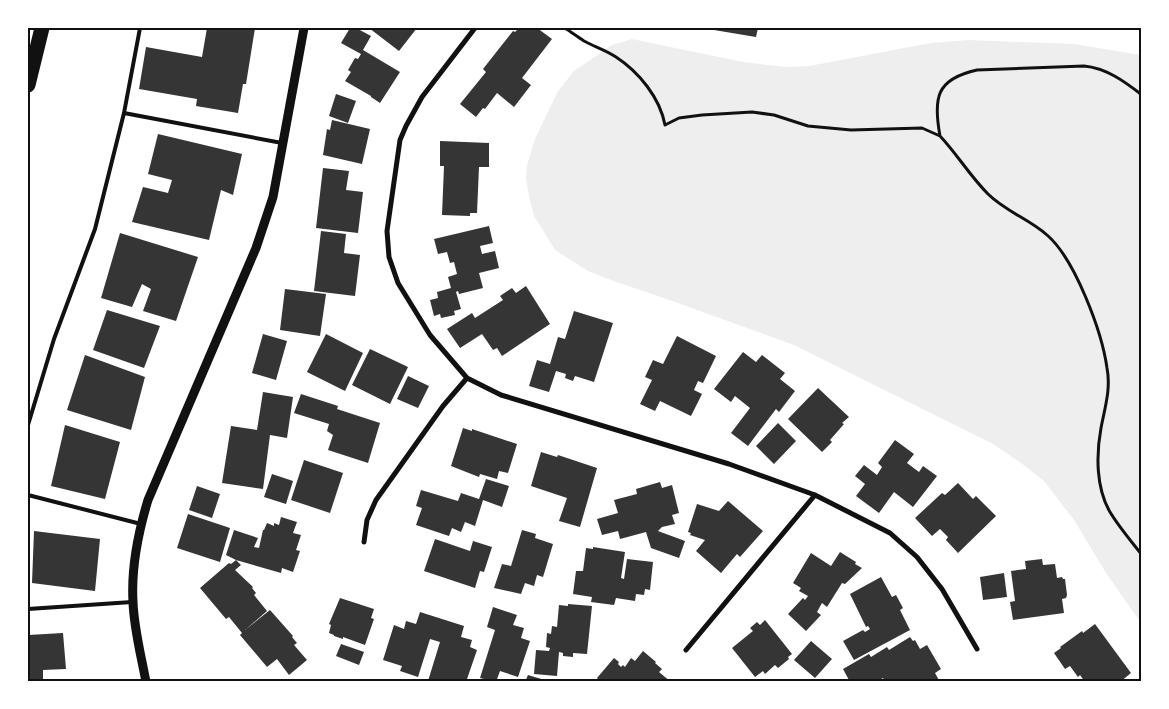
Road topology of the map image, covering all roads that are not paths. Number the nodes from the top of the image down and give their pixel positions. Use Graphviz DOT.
graph roads {
  1 [pos="42,28"];
  2 [pos="140,28"];
  3 [pos="304,28"];
  4 [pos="475,28"];
  5 [pos="28,85"];
  6 [pos="124,113"];
  7 [pos="284,143"];
  8 [pos="468,378"];
  9 [pos="28,425"];
  10 [pos="28,495"];
  11 [pos="815,495"];
  12 [pos="141,524"];
  13 [pos="364,542"];
  14 [pos="132,602"];
  15 [pos="28,609"];
  16 [pos="977,649"];
  17 [pos="686,650"];
  18 [pos="146,682"];
  1 -- 5 [label="highway"];
  2 -- 6 [label="lane"];
  3 -- 7 [label="street"];
  4 -- 8 [label="street"];
  6 -- 7 [label="lane"];
  6 -- 9 [label="lane"];
  7 -- 12 [label="street"];
  8 -- 11 [label="street"];
  8 -- 13 [label="street"];
  10 -- 12 [label="lane"];
  11 -- 16 [label="street"];
  11 -- 17 [label="street"];
  12 -- 14 [label="street"];
  14 -- 15 [label="lane"];
  14 -- 18 [label="street"];
}
